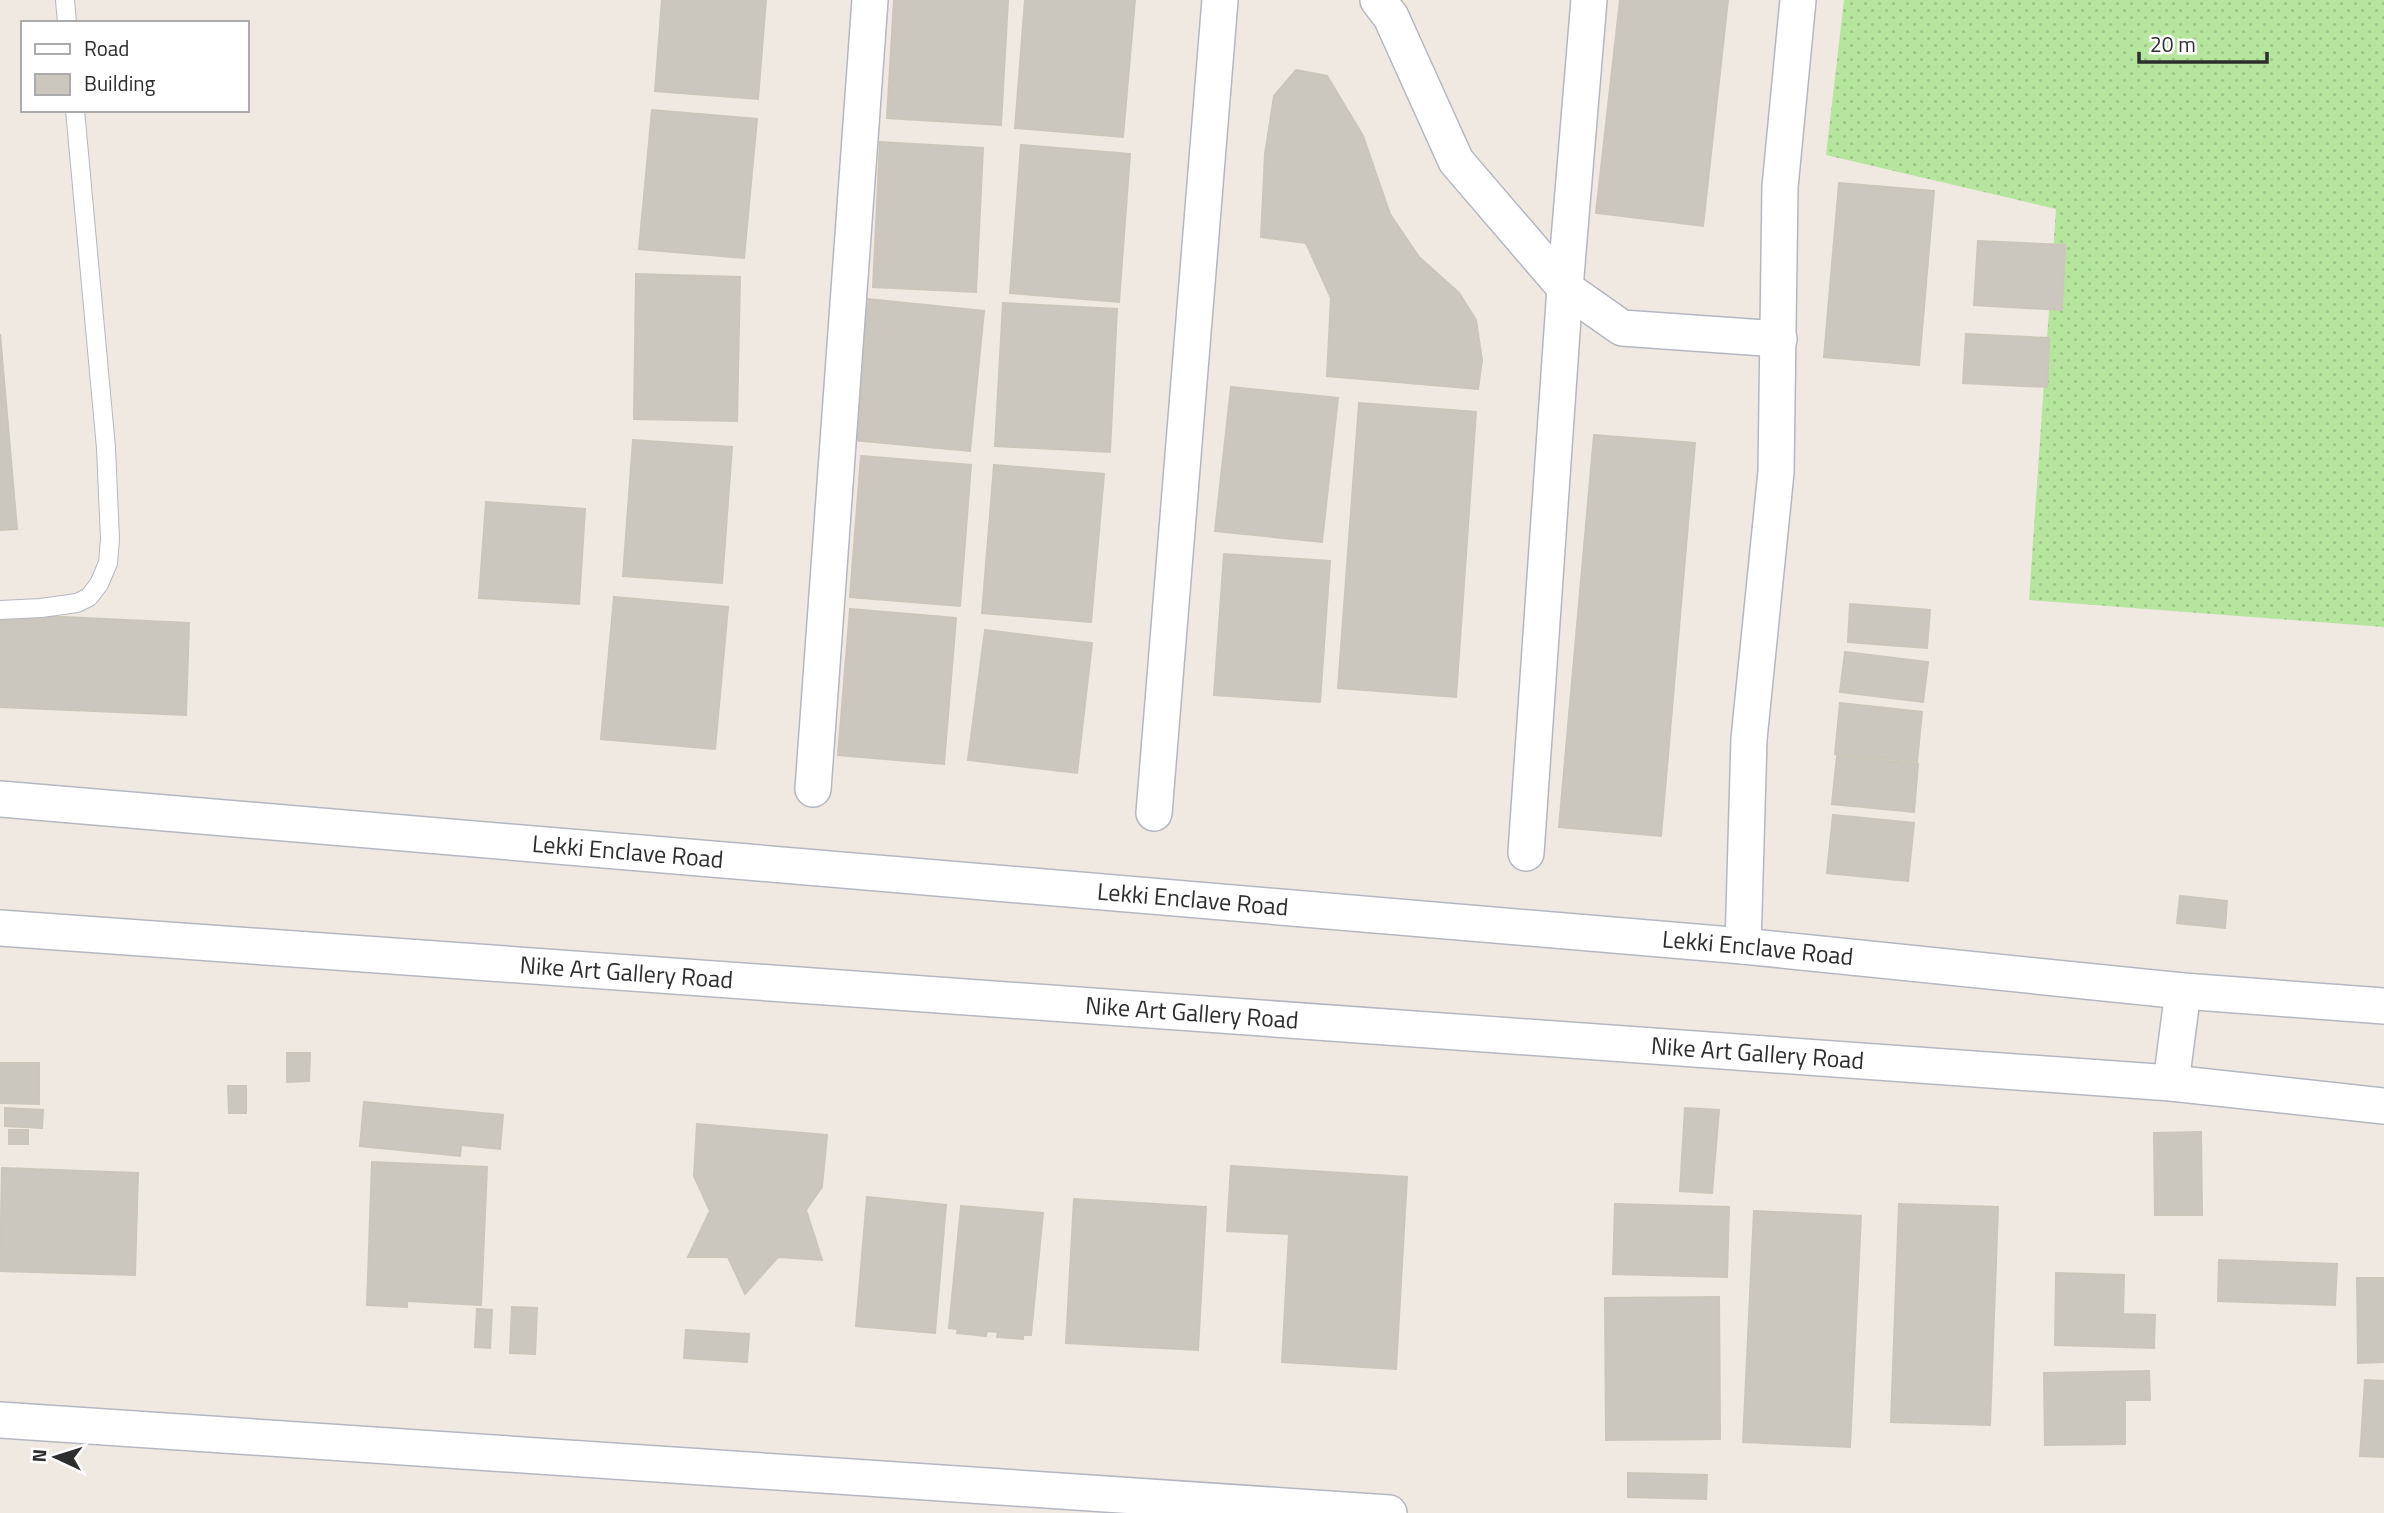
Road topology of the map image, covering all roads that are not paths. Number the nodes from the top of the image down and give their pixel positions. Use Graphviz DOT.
graph roads {
  1 [pos="65,0"];
  2 [pos="870,0"];
  3 [pos="1220,0"];
  4 [pos="1378,0"];
  5 [pos="1589,0"];
  6 [pos="1798,0"];
  7 [pos="67,21"];
  8 [pos="75,112"];
  9 [pos="1565,288"];
  10 [pos="1779,338"];
  11 [pos="0,610"];
  12 [pos="813,789"];
  13 [pos="0,799"];
  14 [pos="1154,813"];
  15 [pos="1526,853"];
  16 [pos="0,929"];
  17 [pos="1743,946"];
  18 [pos="2183,992"];
  19 [pos="2384,1006"];
  20 [pos="2171,1083"];
  21 [pos="2384,1106"];
  22 [pos="0,1420"];
  23 [pos="1371,1512"];
  1 -- 7 [label="lane"];
  2 -- 12 [label="street"];
  3 -- 14 [label="street"];
  4 -- 9 [label="street"];
  5 -- 9 [label="street"];
  6 -- 10 [label="street"];
  8 -- 11 [label="lane"];
  9 -- 10 [label="street"];
  9 -- 15 [label="street"];
  10 -- 17 [label="street"];
  13 -- 17 [label="street, Lekki Enclave Road"];
  16 -- 20 [label="street, Nike Art Gallery Road"];
  17 -- 18 [label="street, Lekki Enclave Road"];
  18 -- 19 [label="street, Lekki Enclave Road"];
  18 -- 20 [label="street"];
  20 -- 21 [label="street, Nike Art Gallery Road"];
  22 -- 23 [label="street"];
}
